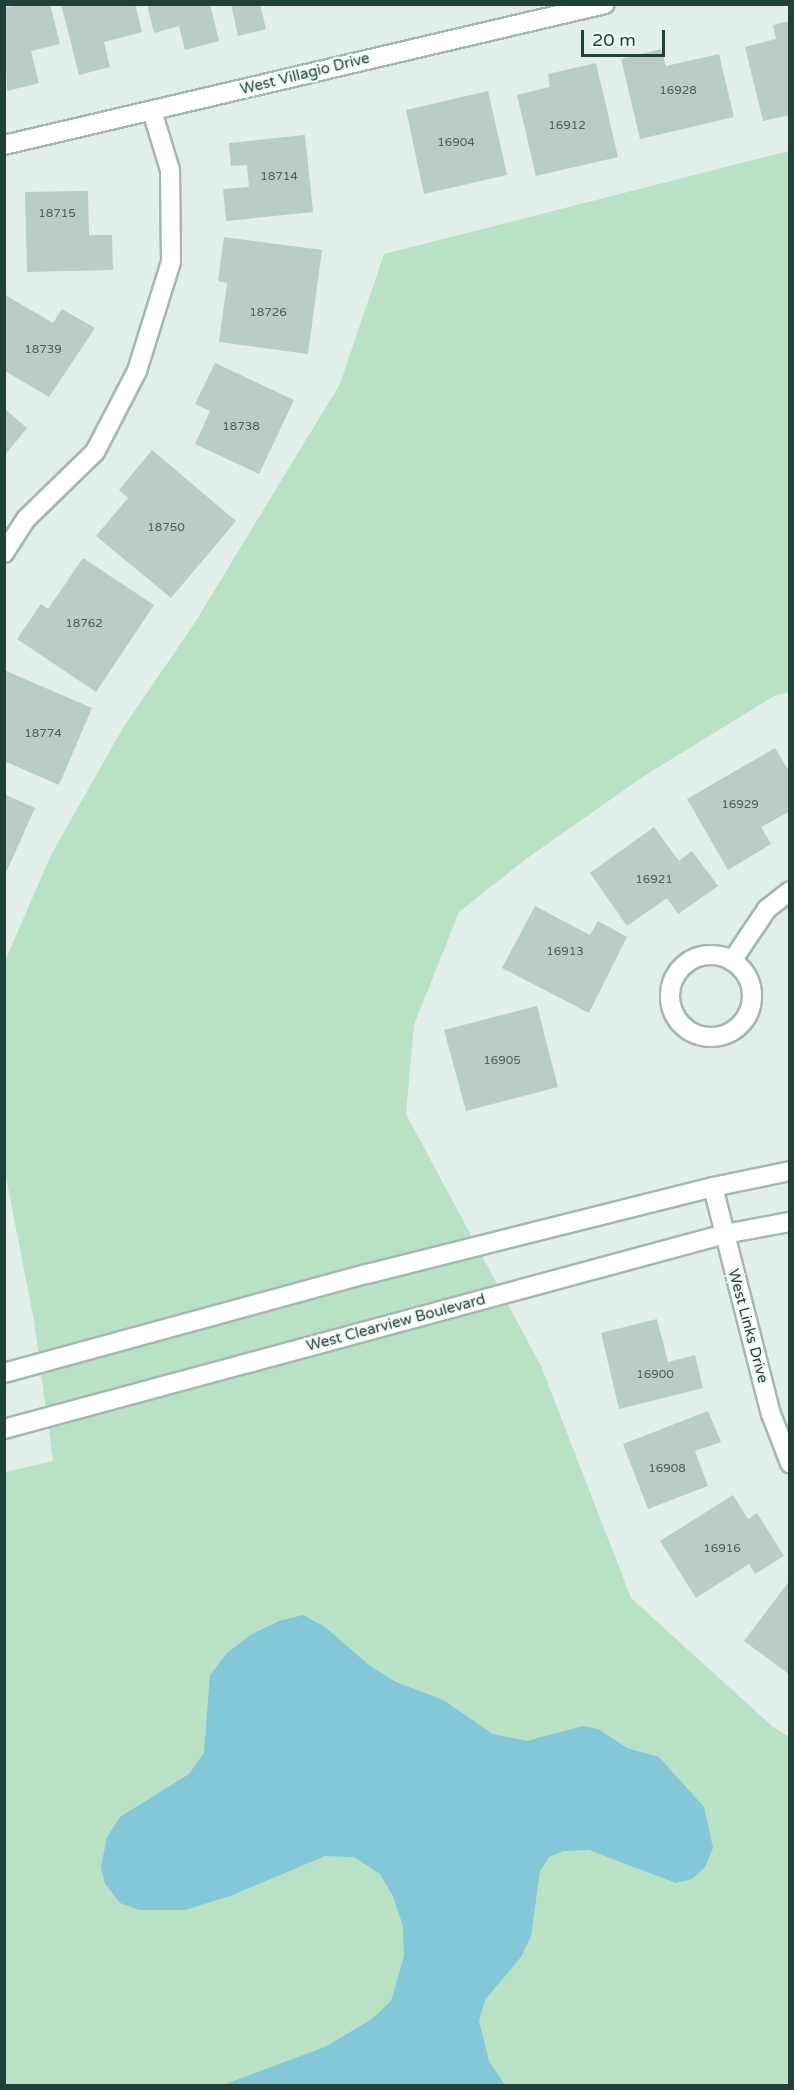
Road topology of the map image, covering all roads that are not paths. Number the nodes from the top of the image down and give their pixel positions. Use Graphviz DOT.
graph roads {
  1 [pos="605,4"];
  2 [pos="152,111"];
  3 [pos="4,145"];
  4 [pos="4,553"];
  5 [pos="789,891"];
  6 [pos="732,961"];
  7 [pos="789,1171"];
  8 [pos="713,1187"];
  9 [pos="789,1222"];
  10 [pos="725,1234"];
  11 [pos="4,1373"];
  12 [pos="4,1429"];
  13 [pos="789,1463"];
  1 -- 2 [label="street, West Villagio Drive"];
  2 -- 3 [label="street, West Villagio Drive"];
  2 -- 4 [label="street"];
  5 -- 6 [label="street"];
  6 -- 6 [label="street"];
  7 -- 8 [label="street"];
  8 -- 10 [label="street, West Links Drive"];
  8 -- 11 [label="street"];
  9 -- 10 [label="street, West Clearview Boulevard"];
  10 -- 12 [label="street, West Clearview Boulevard"];
  10 -- 13 [label="street, West Links Drive"];
}
